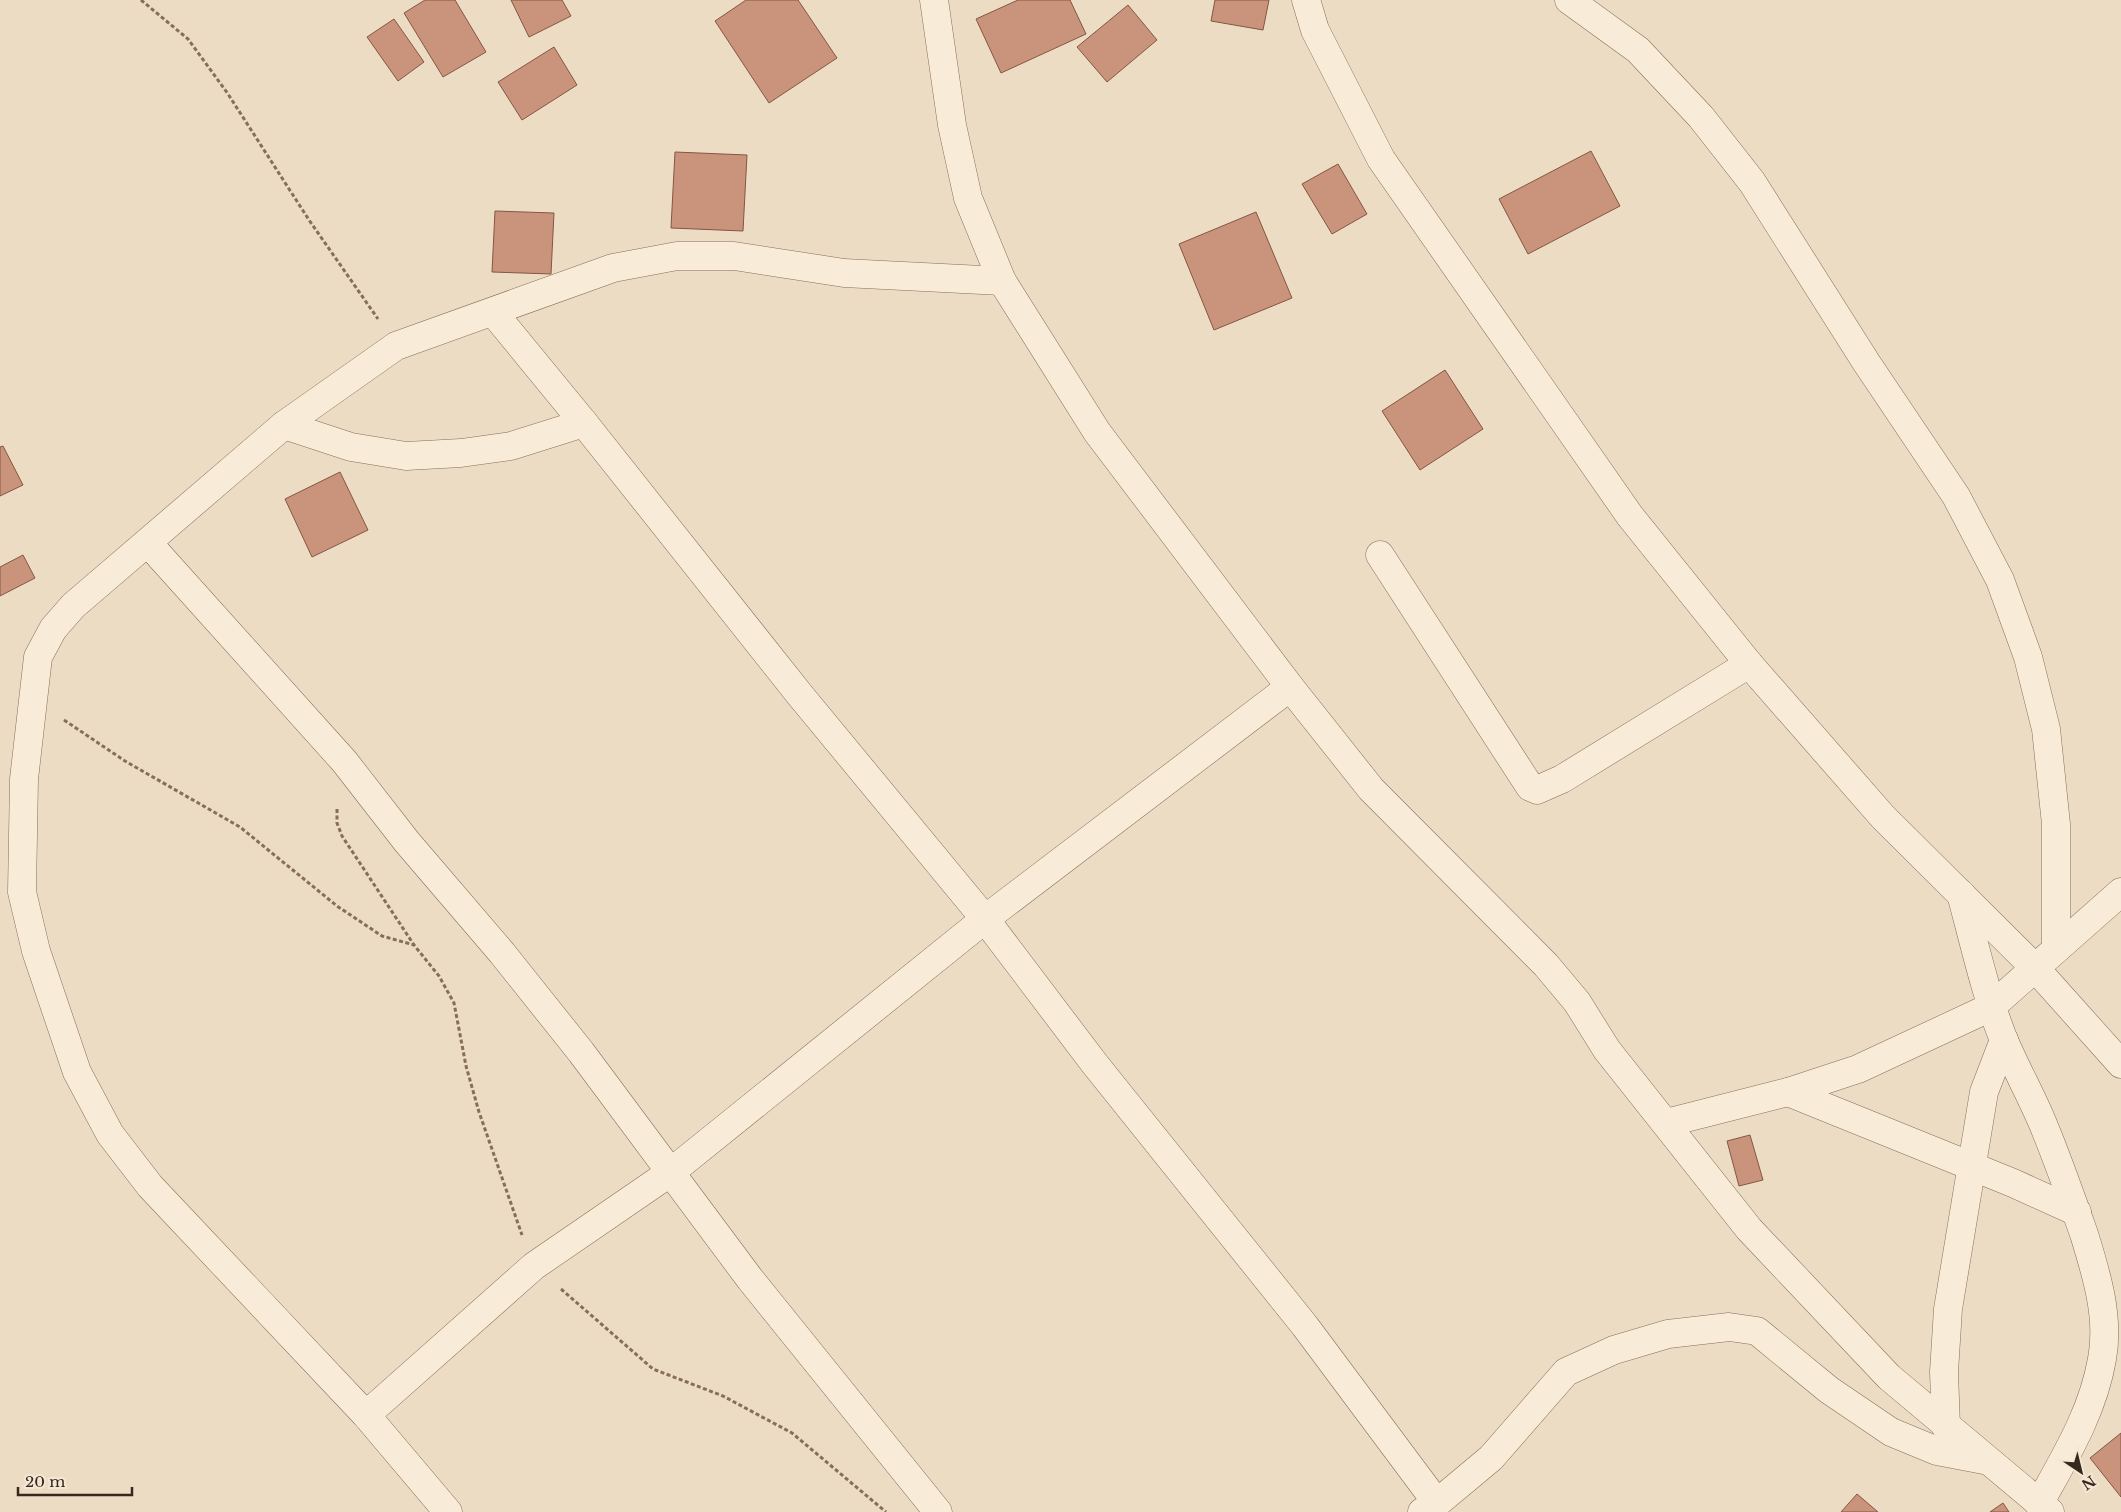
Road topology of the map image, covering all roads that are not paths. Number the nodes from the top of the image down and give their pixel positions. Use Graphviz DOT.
graph roads {
  1 [pos="934,0"];
  2 [pos="1306,0"];
  3 [pos="1569,0"];
  4 [pos="1002,281"];
  5 [pos="493,312"];
  6 [pos="584,423"];
  7 [pos="284,425"];
  8 [pos="148,543"];
  9 [pos="1380,555"];
  10 [pos="1749,664"];
  11 [pos="1290,687"];
  12 [pos="1960,892"];
  13 [pos="2121,892"];
  14 [pos="985,919"];
  15 [pos="2056,949"];
  16 [pos="2036,969"];
  17 [pos="1991,1006"];
  18 [pos="2004,1040"];
  19 [pos="2121,1064"];
  20 [pos="1788,1092"];
  21 [pos="1666,1123"];
  22 [pos="1973,1167"];
  23 [pos="671,1172"];
  24 [pos="2076,1212"];
  25 [pos="366,1415"];
  26 [pos="1946,1426"];
  27 [pos="1986,1460"];
  28 [pos="1429,1508"];
  29 [pos="2044,1508"];
  30 [pos="448,1512"];
  31 [pos="938,1512"];
  1 -- 4 [label="street"];
  2 -- 10 [label="street"];
  3 -- 15 [label="street"];
  4 -- 5 [label="street"];
  4 -- 11 [label="street"];
  5 -- 6 [label="street"];
  5 -- 7 [label="street"];
  6 -- 7 [label="street"];
  6 -- 14 [label="street"];
  7 -- 8 [label="street"];
  8 -- 23 [label="street"];
  8 -- 25 [label="street"];
  9 -- 10 [label="street"];
  10 -- 12 [label="street"];
  11 -- 14 [label="street"];
  11 -- 21 [label="street"];
  12 -- 16 [label="street"];
  12 -- 17 [label="street"];
  13 -- 15 [label="street"];
  14 -- 23 [label="street"];
  14 -- 28 [label="street"];
  15 -- 16 [label="street"];
  16 -- 17 [label="street"];
  16 -- 19 [label="street"];
  17 -- 18 [label="street"];
  17 -- 20 [label="street"];
  18 -- 22 [label="street"];
  18 -- 24 [label="street"];
  20 -- 21 [label="street"];
  20 -- 22 [label="street"];
  21 -- 26 [label="street"];
  22 -- 24 [label="street"];
  22 -- 26 [label="street"];
  23 -- 25 [label="street"];
  23 -- 31 [label="street"];
  24 -- 29 [label="street"];
  25 -- 30 [label="street"];
  26 -- 27 [label="street"];
  27 -- 28 [label="street"];
  27 -- 29 [label="street"];
}
